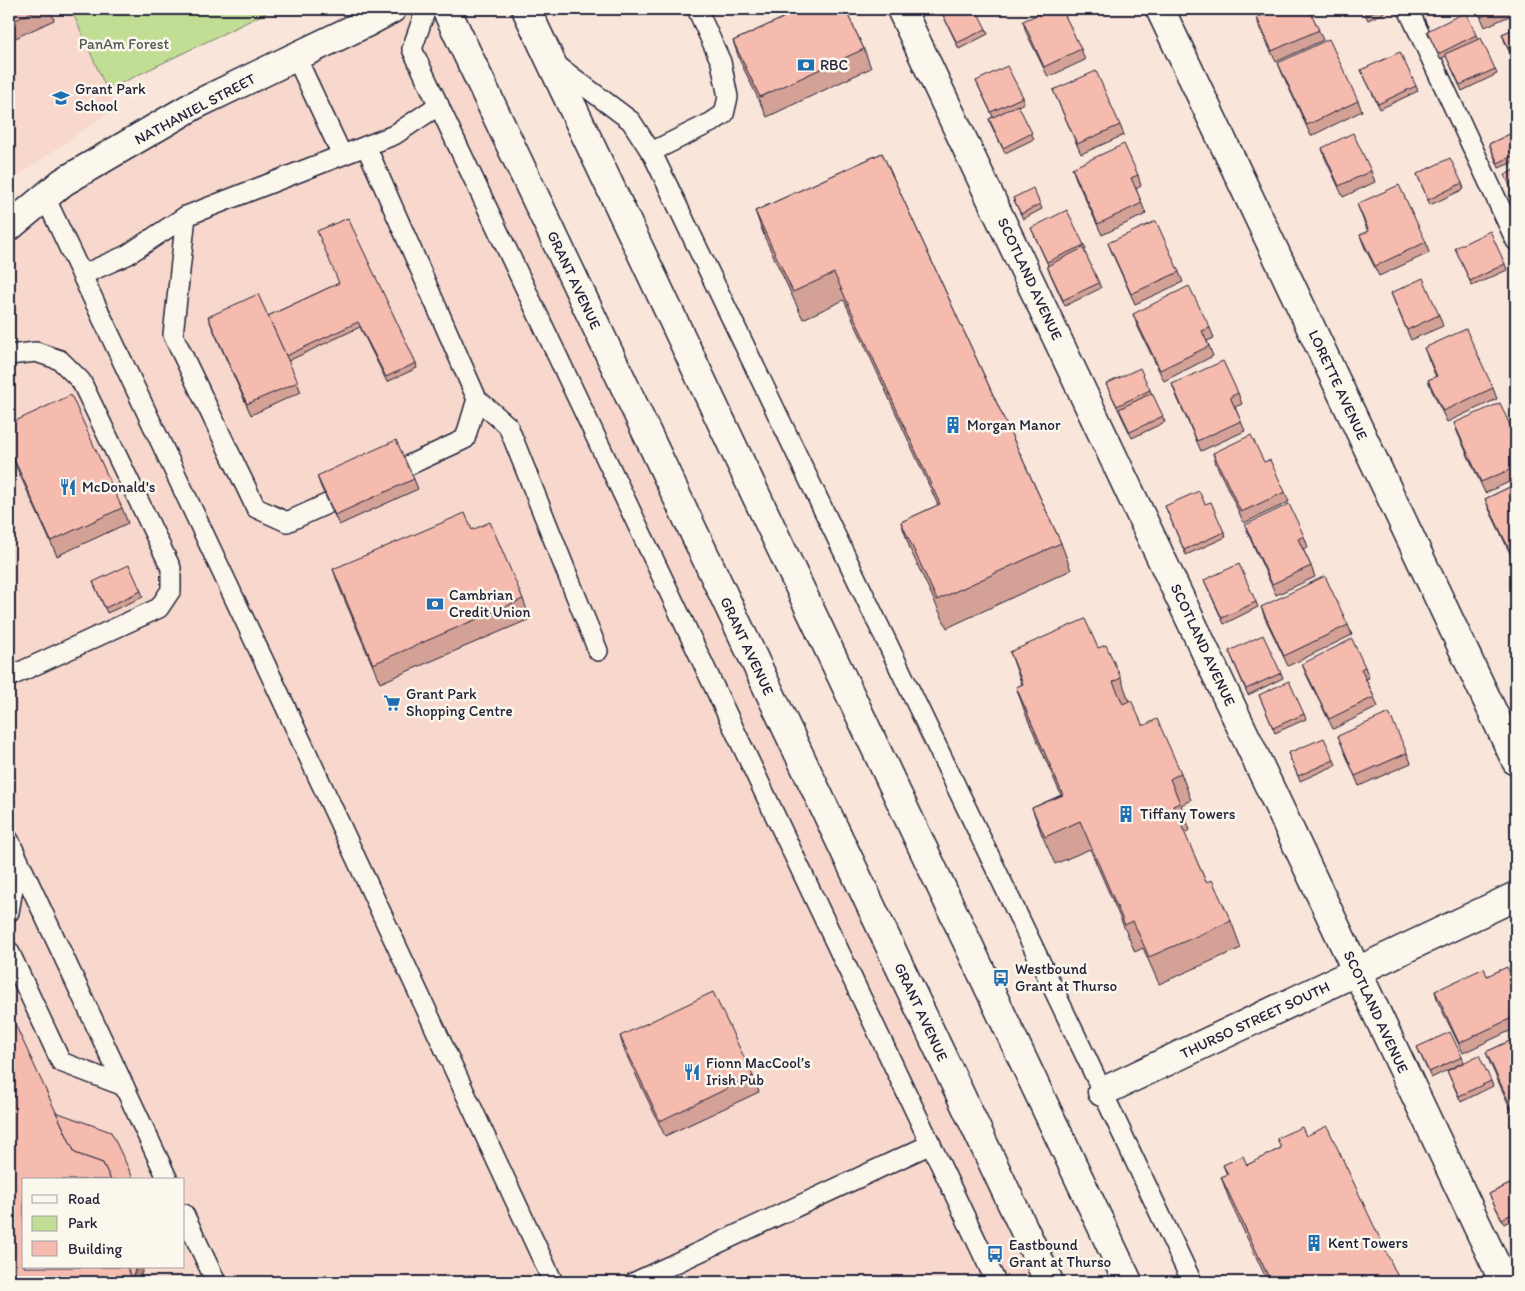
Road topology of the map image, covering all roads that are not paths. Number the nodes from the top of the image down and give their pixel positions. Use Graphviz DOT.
graph roads {
  1 [pos="392,9"];
  2 [pos="426,9"];
  3 [pos="446,9"];
  4 [pos="526,9"];
  5 [pos="696,9"];
  6 [pos="902,9"];
  7 [pos="1160,9"];
  8 [pos="1408,9"];
  9 [pos="296,57"];
  10 [pos="551,61"];
  11 [pos="439,105"];
  12 [pos="366,146"];
  13 [pos="651,152"];
  14 [pos="342,155"];
  15 [pos="45,197"];
  16 [pos="186,216"];
  17 [pos="9,227"];
  18 [pos="1516,240"];
  19 [pos="82,275"];
  20 [pos="9,355"];
  21 [pos="477,399"];
  22 [pos="407,466"];
  23 [pos="329,503"];
  24 [pos="598,651"];
  25 [pos="9,677"];
  26 [pos="1516,761"];
  27 [pos="9,840"];
  28 [pos="18,860"];
  29 [pos="1516,896"];
  30 [pos="9,912"];
  31 [pos="9,951"];
  32 [pos="1357,971"];
  33 [pos="124,1086"];
  34 [pos="1102,1092"];
  35 [pos="931,1144"];
  36 [pos="167,1178"];
  37 [pos="185,1216"];
  38 [pos="216,1282"];
  39 [pos="553,1282"];
  40 [pos="635,1282"];
  41 [pos="996,1282"];
  42 [pos="1049,1282"];
  43 [pos="1128,1282"];
  44 [pos="1192,1282"];
  45 [pos="1504,1282"];
  1 -- 9 [label="street, NATHANIEL STREET"];
  2 -- 11 [label="lane"];
  3 -- 42 [label="street, GRANT AVENUE"];
  4 -- 10 [label="street"];
  5 -- 13 [label="lane"];
  6 -- 32 [label="street, SCOTLAND AVENUE"];
  7 -- 26 [label="street, LORETTE AVENUE"];
  8 -- 18 [label="lane"];
  9 -- 14 [label="lane"];
  9 -- 15 [label="street, NATHANIEL STREET"];
  10 -- 13 [label="lane"];
  10 -- 43 [label="street"];
  11 -- 12 [label="lane"];
  11 -- 35 [label="lane"];
  12 -- 14 [label="lane"];
  12 -- 21 [label="lane"];
  13 -- 34 [label="lane"];
  14 -- 16 [label="lane"];
  15 -- 17 [label="street, NATHANIEL STREET"];
  15 -- 19 [label="lane"];
  16 -- 19 [label="lane"];
  16 -- 23 [label="lane"];
  19 -- 39 [label="lane"];
  20 -- 25 [label="lane"];
  21 -- 22 [label="lane"];
  21 -- 24 [label="lane"];
  27 -- 28 [label="lane"];
  28 -- 30 [label="lane"];
  28 -- 33 [label="lane"];
  29 -- 32 [label="street, THURSO STREET SOUTH"];
  31 -- 33 [label="lane"];
  32 -- 34 [label="street, THURSO STREET SOUTH"];
  32 -- 45 [label="street, SCOTLAND AVENUE"];
  33 -- 36 [label="lane"];
  34 -- 44 [label="lane"];
  35 -- 40 [label="lane"];
  35 -- 41 [label="lane"];
  37 -- 38 [label="lane"];
}
